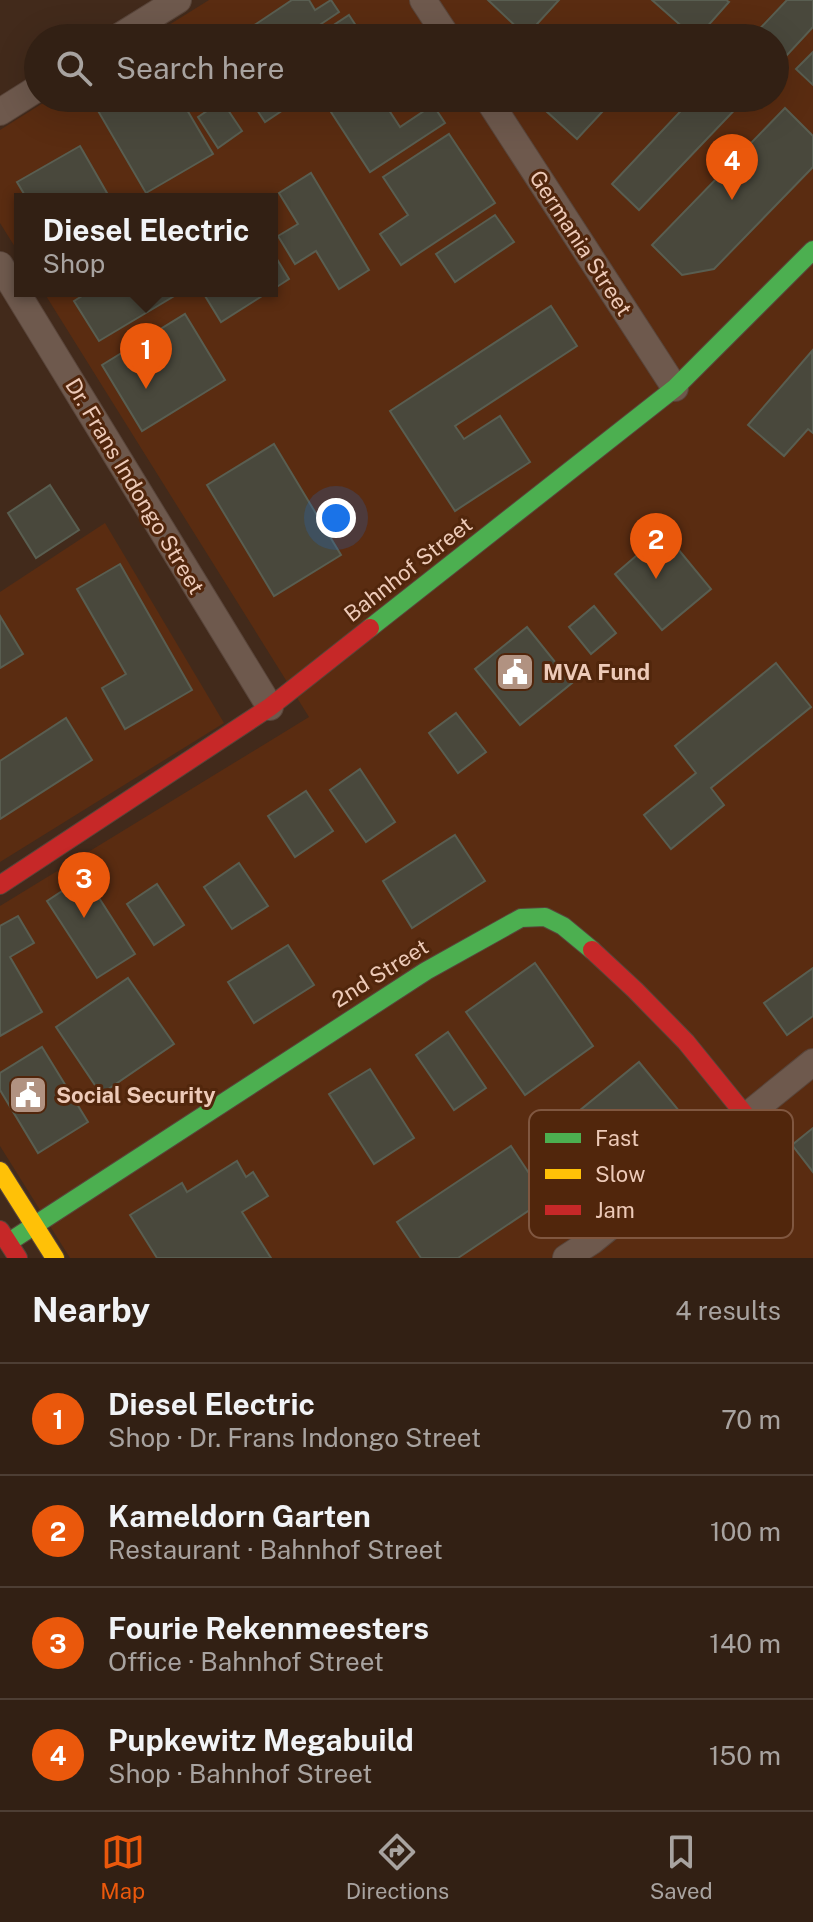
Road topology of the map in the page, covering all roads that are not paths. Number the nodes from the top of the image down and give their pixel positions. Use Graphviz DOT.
graph roads {
  1 [pos="178,0"];
  2 [pos="423,0"];
  3 [pos="139,24"];
  4 [pos="439,24"];
  5 [pos="24,97"];
  6 [pos="0,112"];
  7 [pos="496,112"];
  8 [pos="813,250"];
  9 [pos="0,265"];
  10 [pos="14,288"];
  11 [pos="20,297"];
  12 [pos="675,388"];
  13 [pos="270,707"];
  14 [pos="0,885"];
  15 [pos="813,1062"];
  16 [pos="741,1110"];
  17 [pos="753,1110"];
  18 [pos="0,1171"];
  19 [pos="34,1225"];
  20 [pos="9,1243"];
  21 [pos="597,1250"];
  22 [pos="55,1258"];
  23 [pos="566,1258"];
  1 -- 3 [label="street"];
  2 -- 4 [label="street"];
  5 -- 6 [label="street"];
  7 -- 12 [label="street, Germania Street"];
  8 -- 12 [label="main road, Bahnhof Street"];
  9 -- 10 [label="street, Dr. Frans Indongo Street"];
  11 -- 13 [label="street, Dr. Frans Indongo Street"];
  12 -- 13 [label="main road, Bahnhof Street"];
  13 -- 14 [label="main road, Bahnhof Street"];
  15 -- 17 [label="street"];
  16 -- 19 [label="main road, 2nd Street"];
  18 -- 19 [label="main road"];
  19 -- 20 [label="main road, 2nd Street"];
  19 -- 22 [label="main road"];
  21 -- 23 [label="street"];
}
